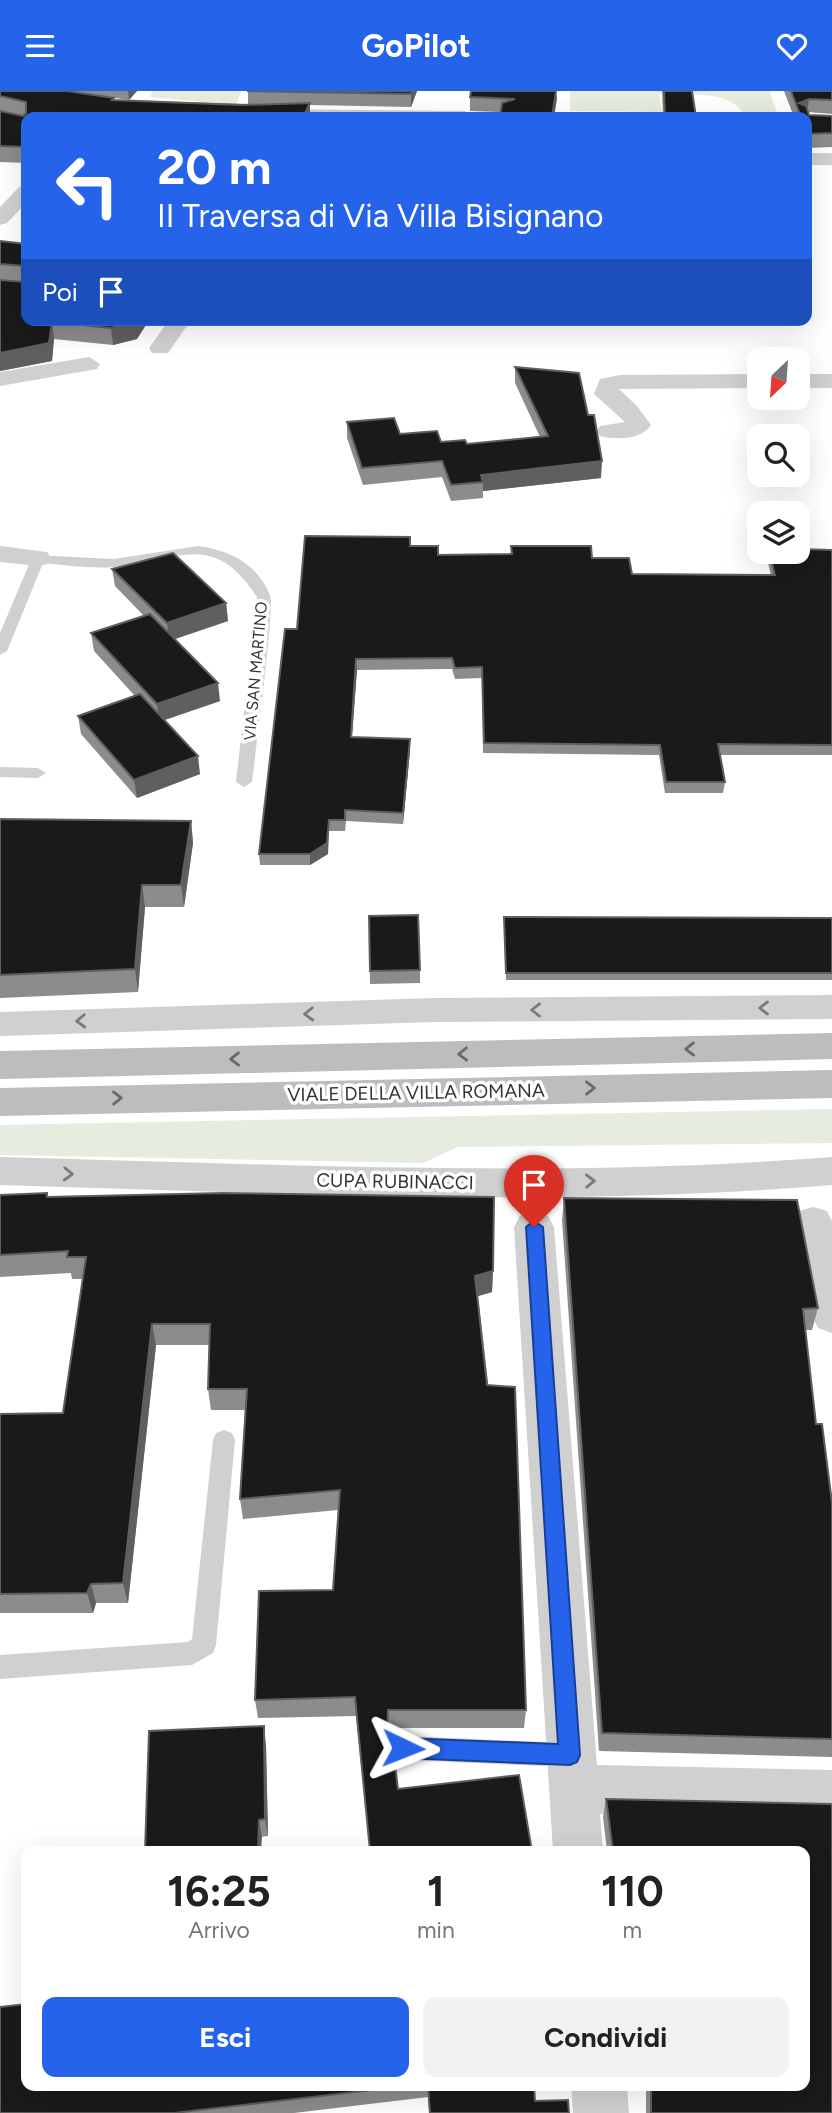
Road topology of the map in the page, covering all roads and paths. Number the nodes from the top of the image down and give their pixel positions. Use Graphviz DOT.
graph roads {
  1 [pos="812,159"];
  2 [pos="832,159"];
  3 [pos="21,196"];
  4 [pos="0,219"];
  5 [pos="176,326"];
  6 [pos="160,348"];
  7 [pos="89,364"];
  8 [pos="0,379"];
  9 [pos="747,381"];
  10 [pos="810,381"];
  11 [pos="832,381"];
  12 [pos="609,431"];
  13 [pos="0,554"];
  14 [pos="38,558"];
  15 [pos="0,651"];
  16 [pos="0,772"];
  17 [pos="38,773"];
  18 [pos="244,782"];
  19 [pos="832,1007"];
  20 [pos="0,1024"];
  21 [pos="832,1045"];
  22 [pos="0,1065"];
  23 [pos="832,1084"];
  24 [pos="0,1102"];
  25 [pos="0,1171"];
  26 [pos="832,1171"];
  27 [pos="813,1221"];
  28 [pos="534,1227"];
  29 [pos="832,1316"];
  30 [pos="224,1440"];
  31 [pos="0,1667"];
  32 [pos="403,1748"];
  33 [pos="571,1772"];
  34 [pos="832,1795"];
  35 [pos="578,1846"];
  36 [pos="599,2091"];
  37 [pos="601,2113"];
  1 -- 2 [label="street"];
  3 -- 4 [label="street"];
  5 -- 6 [label="street"];
  7 -- 8 [label="street"];
  9 -- 12 [label="street"];
  10 -- 11 [label="street"];
  13 -- 14 [label="street, VIA SAN MARTINO"];
  14 -- 15 [label="lane"];
  14 -- 18 [label="lane, VIA SAN MARTINO"];
  16 -- 17 [label="lane"];
  19 -- 20 [label="street, one-way"];
  21 -- 22 [label="main road, VIALE DELLA VILLA ROMANA, one-way"];
  24 -- 23 [label="main road, VIALE DELLA VILLA ROMANA, one-way"];
  25 -- 26 [label="street, CUPA RUBINACCI, one-way"];
  27 -- 29 [label="street"];
  28 -- 33 [label="street"];
  30 -- 31 [label="lane"];
  32 -- 33 [label="lane"];
  33 -- 34 [label="street"];
  33 -- 35 [label="street"];
  36 -- 37 [label="street"];
}
